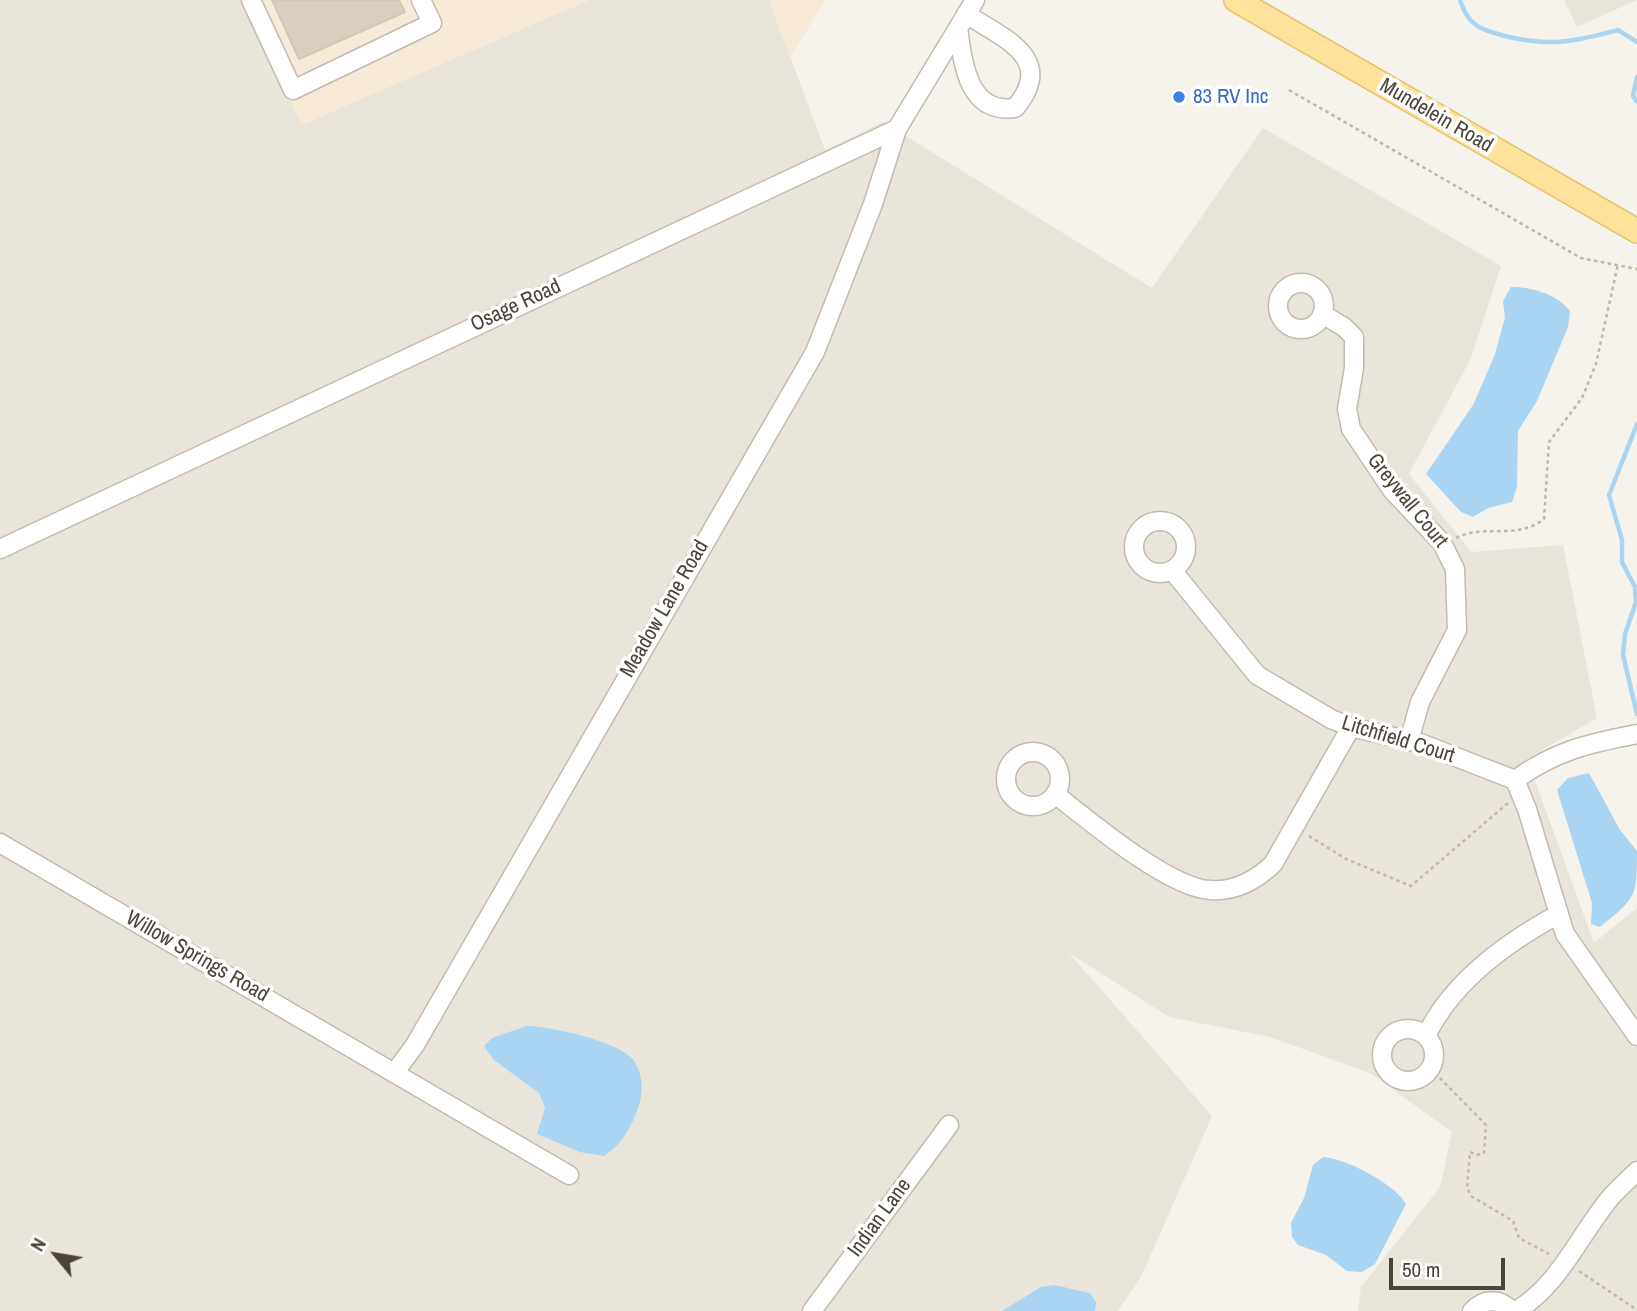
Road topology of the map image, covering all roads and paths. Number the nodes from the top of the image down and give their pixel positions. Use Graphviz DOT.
graph roads {
  1 [pos="251,0"];
  2 [pos="421,0"];
  3 [pos="1236,0"];
  4 [pos="966,14"];
  5 [pos="1289,90"];
  6 [pos="897,129"];
  7 [pos="1637,231"];
  8 [pos="1618,264"];
  9 [pos="1637,269"];
  10 [pos="1322,314"];
  11 [pos="1444,545"];
  12 [pos="0,549"];
  13 [pos="1172,570"];
  14 [pos="1352,727"];
  15 [pos="1637,734"];
  16 [pos="1409,741"];
  17 [pos="1518,787"];
  18 [pos="1055,794"];
  19 [pos="1294,827"];
  20 [pos="0,843"];
  21 [pos="1559,914"];
  22 [pos="1426,1036"];
  23 [pos="1637,1036"];
  24 [pos="1430,1068"];
  25 [pos="395,1072"];
  26 [pos="948,1125"];
  27 [pos="1637,1171"];
  28 [pos="569,1175"];
  29 [pos="1566,1262"];
  30 [pos="1637,1310"];
  31 [pos="812,1311"];
  32 [pos="1472,1311"];
  33 [pos="1514,1311"];
  1 -- 2 [label="street"];
  3 -- 7 [label="main road, Mundelein Road"];
  4 -- 4 [label="street"];
  4 -- 6 [label="street"];
  5 -- 8 [label="path"];
  6 -- 12 [label="street, Osage Road"];
  6 -- 25 [label="street, Meadow Lane Road"];
  8 -- 9 [label="path"];
  8 -- 11 [label="path"];
  10 -- 11 [label="street, Greywall Court"];
  11 -- 16 [label="street, Greywall Court"];
  13 -- 14 [label="street, Litchfield Court"];
  14 -- 16 [label="street, Litchfield Court"];
  14 -- 19 [label="street"];
  15 -- 17 [label="street"];
  16 -- 17 [label="street, Litchfield Court"];
  17 -- 19 [label="path"];
  17 -- 21 [label="street"];
  18 -- 19 [label="street"];
  20 -- 25 [label="street, Willow Springs Road"];
  21 -- 22 [label="street"];
  21 -- 23 [label="street"];
  22 -- 24 [label="street"];
  22 -- 24 [label="street"];
  24 -- 29 [label="path"];
  25 -- 28 [label="street, Willow Springs Road"];
  26 -- 31 [label="street, Indian Lane"];
  27 -- 29 [label="street"];
  29 -- 30 [label="path"];
  29 -- 33 [label="street"];
  32 -- 33 [label="street"];
}
